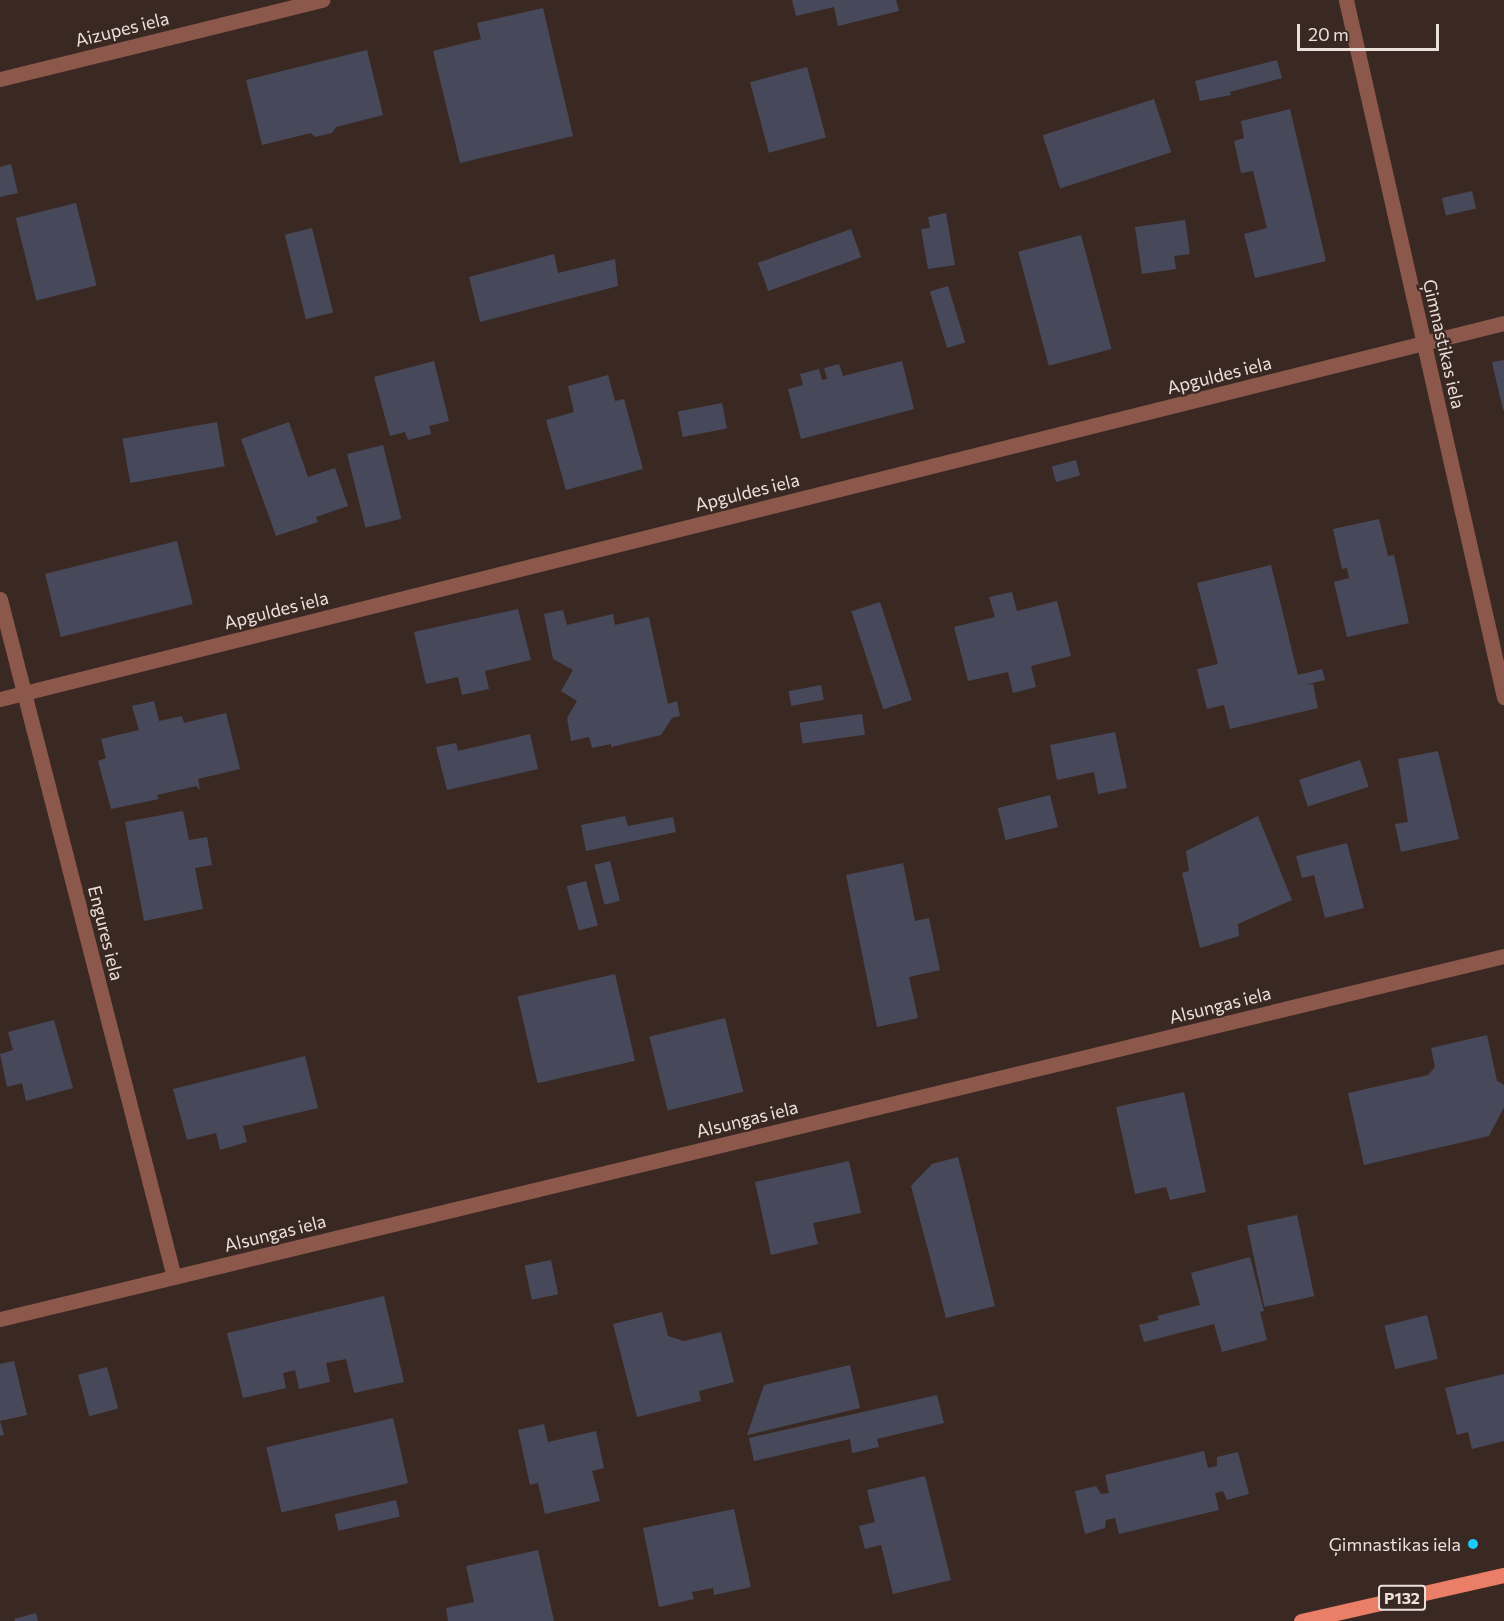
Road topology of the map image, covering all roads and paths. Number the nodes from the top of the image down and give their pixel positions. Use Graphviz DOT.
graph roads {
  1 [pos="322,0"];
  2 [pos="1346,0"];
  3 [pos="0,79"];
  4 [pos="1504,323"];
  5 [pos="1424,344"];
  6 [pos="0,599"];
  7 [pos="24,693"];
  8 [pos="1504,697"];
  9 [pos="0,699"];
  10 [pos="1504,956"];
  11 [pos="174,1277"];
  12 [pos="0,1319"];
  13 [pos="1504,1575"];
  14 [pos="1301,1621"];
  1 -- 3 [label="street, Aizupes iela"];
  2 -- 5 [label="street, Ģimnastikas iela"];
  4 -- 5 [label="street, Apguldes iela"];
  5 -- 7 [label="street, Apguldes iela"];
  5 -- 8 [label="street, Ģimnastikas iela"];
  6 -- 7 [label="street, Engures iela"];
  7 -- 9 [label="street, Apguldes iela"];
  7 -- 11 [label="street, Engures iela"];
  10 -- 11 [label="street, Alsungas iela"];
  11 -- 12 [label="street, Alsungas iela"];
  13 -- 14 [label="main road, P132"];
}
